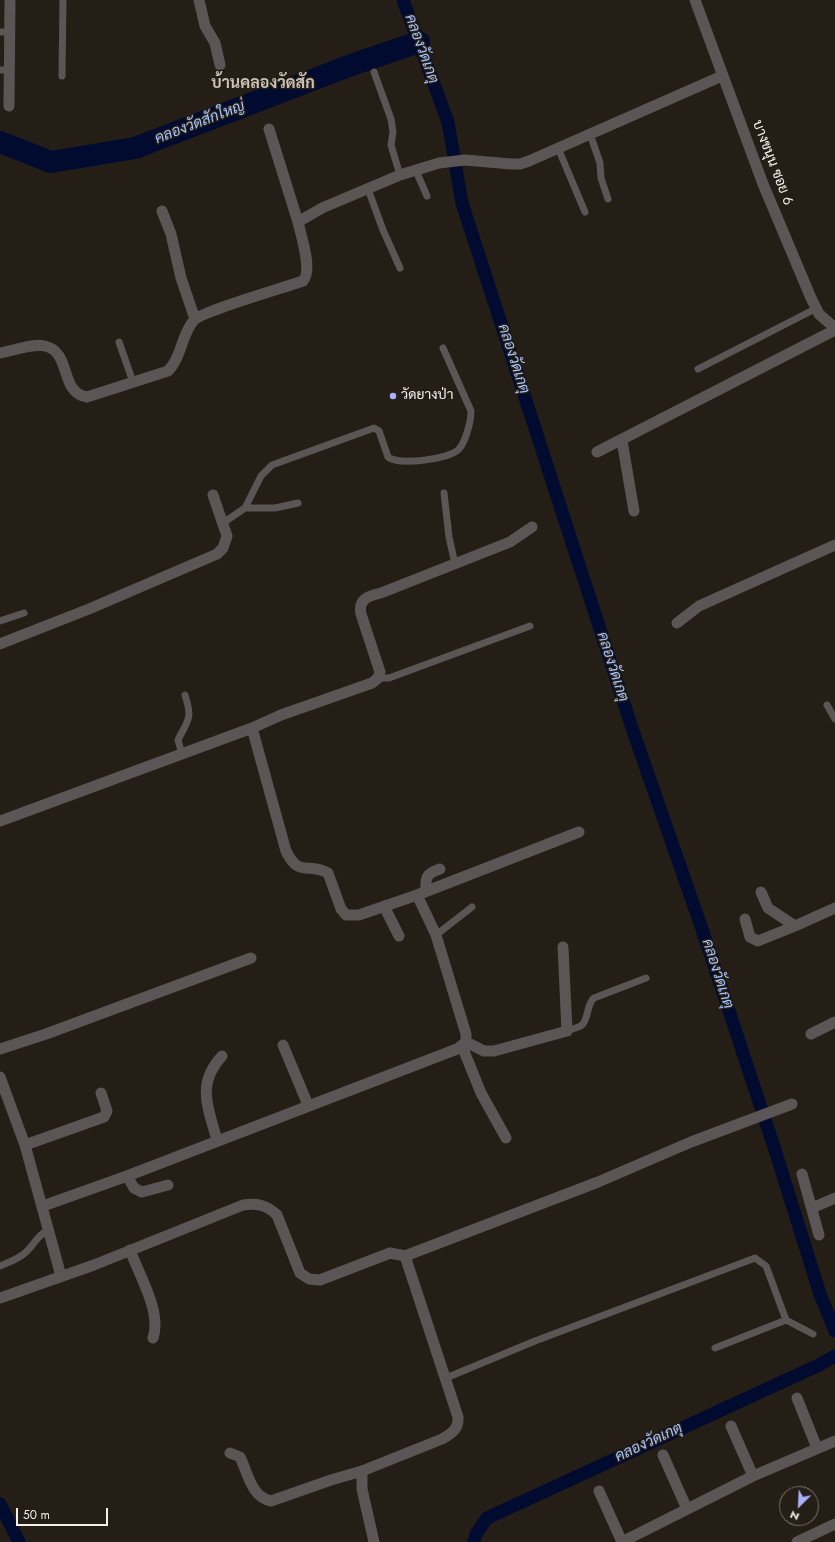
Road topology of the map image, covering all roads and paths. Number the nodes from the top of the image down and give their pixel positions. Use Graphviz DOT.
graph roads {
  1 [pos="2,0"];
  2 [pos="10,0"];
  3 [pos="63,0"];
  4 [pos="199,0"];
  5 [pos="695,0"];
  6 [pos="5,32"];
  7 [pos="220,65"];
  8 [pos="5,70"];
  9 [pos="374,72"];
  10 [pos="62,76"];
  11 [pos="722,76"];
  12 [pos="9,106"];
  13 [pos="268,129"];
  14 [pos="590,134"];
  15 [pos="558,148"];
  16 [pos="416,171"];
  17 [pos="400,175"];
  18 [pos="368,189"];
  19 [pos="427,196"];
  20 [pos="608,199"];
  21 [pos="162,211"];
  22 [pos="585,212"];
  23 [pos="298,222"];
  24 [pos="400,268"];
  25 [pos="815,309"];
  26 [pos="195,319"];
  27 [pos="835,329"];
  28 [pos="119,342"];
  29 [pos="443,348"];
  30 [pos="0,353"];
  31 [pos="698,369"];
  32 [pos="133,382"];
  33 [pos="622,441"];
  34 [pos="598,452"];
  35 [pos="444,493"];
  36 [pos="213,495"];
  37 [pos="298,503"];
  38 [pos="246,508"];
  39 [pos="634,511"];
  40 [pos="223,523"];
  41 [pos="532,526"];
  42 [pos="835,545"];
  43 [pos="455,564"];
  44 [pos="24,613"];
  45 [pos="0,621"];
  46 [pos="677,623"];
  47 [pos="530,626"];
  48 [pos="0,644"];
  49 [pos="378,678"];
  50 [pos="185,695"];
  51 [pos="827,705"];
  52 [pos="835,719"];
  53 [pos="252,728"];
  54 [pos="182,754"];
  55 [pos="0,822"];
  56 [pos="579,832"];
  57 [pos="440,869"];
  58 [pos="760,892"];
  59 [pos="421,893"];
  60 [pos="384,906"];
  61 [pos="472,907"];
  62 [pos="835,908"];
  63 [pos="745,919"];
  64 [pos="794,926"];
  65 [pos="436,935"];
  66 [pos="399,936"];
  67 [pos="563,947"];
  68 [pos="252,958"];
  69 [pos="646,978"];
  70 [pos="835,1022"];
  71 [pos="566,1031"];
  72 [pos="811,1034"];
  73 [pos="464,1044"];
  74 [pos="283,1045"];
  75 [pos="0,1048"];
  76 [pos="222,1056"];
  77 [pos="0,1076"];
  78 [pos="100,1093"];
  79 [pos="792,1104"];
  80 [pos="308,1105"];
  81 [pos="506,1138"];
  82 [pos="217,1140"];
  83 [pos="25,1145"];
  84 [pos="802,1174"];
  85 [pos="127,1176"];
  86 [pos="168,1185"];
  87 [pos="835,1198"];
  88 [pos="43,1206"];
  89 [pos="812,1208"];
  90 [pos="49,1230"];
  91 [pos="819,1235"];
  92 [pos="130,1250"];
  93 [pos="405,1256"];
  94 [pos="0,1266"];
  95 [pos="61,1276"];
  96 [pos="0,1298"];
  97 [pos="786,1320"];
  98 [pos="813,1334"];
  99 [pos="153,1338"];
  100 [pos="715,1348"];
  101 [pos="446,1378"];
  102 [pos="797,1398"];
  103 [pos="731,1426"];
  104 [pos="835,1441"];
  105 [pos="817,1448"];
  106 [pos="230,1453"];
  107 [pos="663,1456"];
  108 [pos="362,1471"];
  109 [pos="753,1476"];
  110 [pos="599,1491"];
  111 [pos="687,1509"];
  112 [pos="835,1524"];
  113 [pos="374,1542"];
  114 [pos="622,1542"];
  115 [pos="797,1542"];
  1 -- 2 [label="street"];
  2 -- 6 [label="street"];
  3 -- 10 [label="lane"];
  4 -- 7 [label="street"];
  5 -- 11 [label="street, บางขนุน ซอย 6"];
  6 -- 8 [label="street"];
  8 -- 12 [label="street"];
  9 -- 17 [label="lane"];
  11 -- 14 [label="street"];
  11 -- 25 [label="street, บางขนุน ซอย 6"];
  13 -- 23 [label="street"];
  14 -- 15 [label="street"];
  14 -- 20 [label="lane"];
  15 -- 16 [label="street"];
  15 -- 22 [label="lane"];
  16 -- 17 [label="street"];
  16 -- 19 [label="lane"];
  17 -- 18 [label="street"];
  18 -- 23 [label="street"];
  18 -- 24 [label="lane"];
  21 -- 26 [label="street"];
  23 -- 26 [label="street"];
  25 -- 27 [label="street, บางขนุน ซอย 6"];
  25 -- 31 [label="lane"];
  26 -- 32 [label="street"];
  27 -- 33 [label="street"];
  28 -- 32 [label="lane"];
  29 -- 38 [label="lane"];
  30 -- 32 [label="street"];
  33 -- 34 [label="street"];
  33 -- 39 [label="street"];
  35 -- 43 [label="lane"];
  36 -- 40 [label="street"];
  37 -- 38 [label="lane"];
  38 -- 40 [label="lane"];
  40 -- 48 [label="street"];
  41 -- 43 [label="street"];
  42 -- 46 [label="street"];
  43 -- 49 [label="street"];
  44 -- 45 [label="lane"];
  47 -- 49 [label="lane"];
  49 -- 53 [label="street"];
  50 -- 54 [label="lane"];
  51 -- 52 [label="lane"];
  53 -- 54 [label="street"];
  53 -- 60 [label="street"];
  54 -- 55 [label="street"];
  56 -- 59 [label="street"];
  57 -- 59 [label="street"];
  58 -- 64 [label="street"];
  59 -- 60 [label="street"];
  59 -- 65 [label="street"];
  60 -- 66 [label="street"];
  61 -- 65 [label="lane"];
  62 -- 64 [label="street"];
  63 -- 64 [label="street"];
  65 -- 73 [label="street"];
  67 -- 71 [label="street"];
  68 -- 75 [label="street"];
  69 -- 71 [label="lane"];
  70 -- 72 [label="street"];
  71 -- 73 [label="street"];
  73 -- 80 [label="street"];
  73 -- 81 [label="street"];
  74 -- 80 [label="street"];
  76 -- 82 [label="street"];
  77 -- 83 [label="street"];
  78 -- 83 [label="street"];
  79 -- 93 [label="street"];
  80 -- 82 [label="street"];
  82 -- 85 [label="street"];
  83 -- 88 [label="street"];
  84 -- 89 [label="street"];
  85 -- 86 [label="street"];
  85 -- 88 [label="street"];
  87 -- 89 [label="street"];
  88 -- 90 [label="street"];
  89 -- 91 [label="street"];
  90 -- 94 [label="lane"];
  90 -- 95 [label="street"];
  92 -- 93 [label="street"];
  92 -- 95 [label="street"];
  92 -- 99 [label="street"];
  93 -- 101 [label="street"];
  95 -- 96 [label="street"];
  97 -- 98 [label="lane"];
  97 -- 100 [label="lane"];
  97 -- 101 [label="lane"];
  101 -- 108 [label="street"];
  102 -- 105 [label="street"];
  103 -- 109 [label="street"];
  104 -- 105 [label="street"];
  105 -- 109 [label="street"];
  106 -- 108 [label="street"];
  107 -- 111 [label="street"];
  108 -- 113 [label="street"];
  109 -- 111 [label="street"];
  110 -- 114 [label="street"];
  111 -- 114 [label="street"];
  112 -- 115 [label="street"];
}
